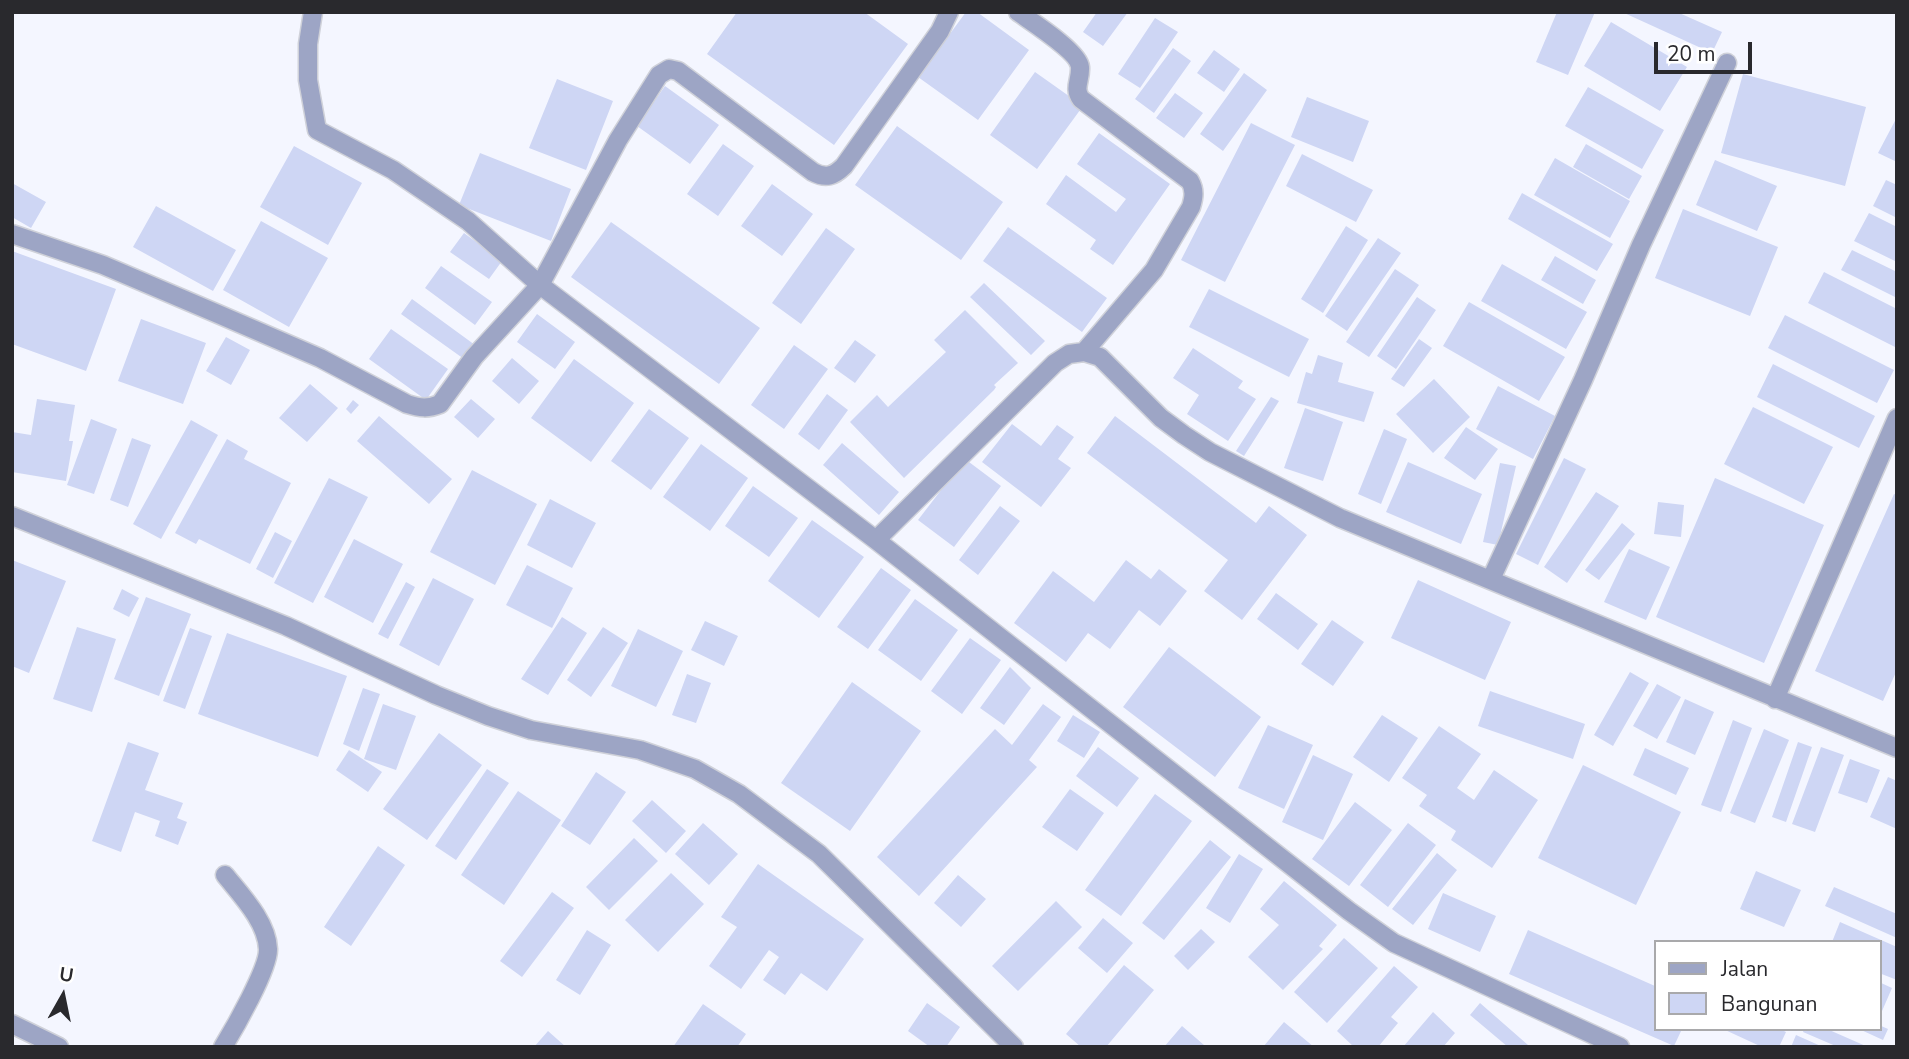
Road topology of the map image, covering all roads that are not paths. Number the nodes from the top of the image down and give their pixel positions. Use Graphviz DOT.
graph roads {
  1 [pos="313,12"];
  2 [pos="949,12"];
  3 [pos="1018,12"];
  4 [pos="1727,63"];
  5 [pos="12,234"];
  6 [pos="540,285"];
  7 [pos="1084,352"];
  8 [pos="1897,418"];
  9 [pos="12,516"];
  10 [pos="876,540"];
  11 [pos="1491,579"];
  12 [pos="1775,699"];
  13 [pos="1897,748"];
  14 [pos="225,875"];
  15 [pos="12,1024"];
  16 [pos="59,1047"];
  17 [pos="223,1047"];
  18 [pos="1014,1047"];
  19 [pos="1620,1047"];
  1 -- 6 [label="street"];
  2 -- 6 [label="street"];
  3 -- 7 [label="street"];
  4 -- 11 [label="street"];
  5 -- 6 [label="street"];
  6 -- 10 [label="street"];
  7 -- 10 [label="street"];
  7 -- 11 [label="street"];
  8 -- 12 [label="street"];
  9 -- 18 [label="street"];
  10 -- 19 [label="street"];
  11 -- 12 [label="street"];
  12 -- 13 [label="street"];
  14 -- 17 [label="street"];
  15 -- 16 [label="street"];
}
